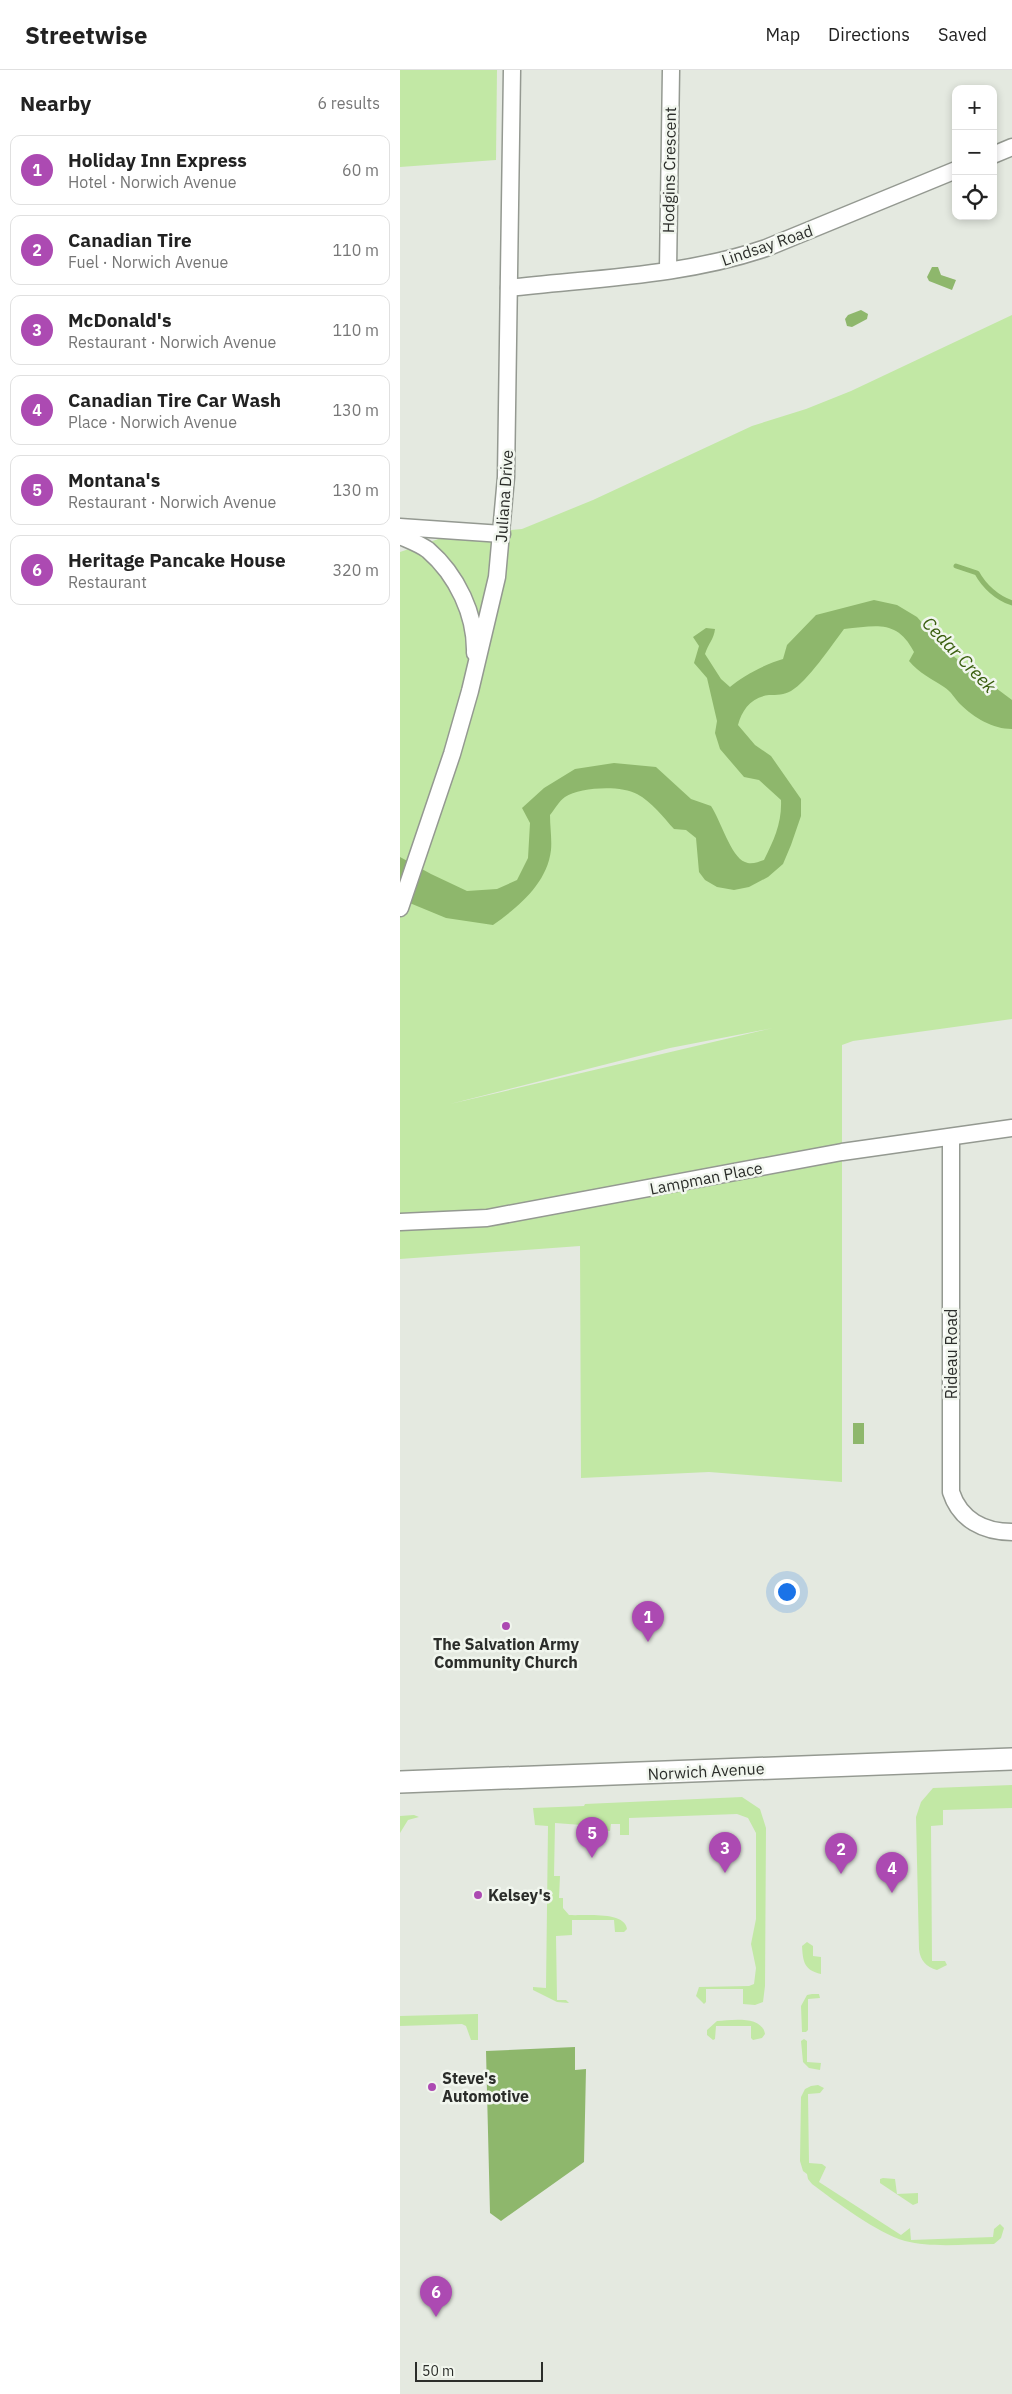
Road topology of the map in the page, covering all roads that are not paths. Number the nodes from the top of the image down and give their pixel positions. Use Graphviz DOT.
graph roads {
  1 [pos="512,70"];
  2 [pos="671,70"];
  3 [pos="1012,147"];
  4 [pos="997,153"];
  5 [pos="952,172"];
  6 [pos="668,270"];
  7 [pos="509,288"];
  8 [pos="400,527"];
  9 [pos="502,534"];
  10 [pos="400,536"];
  11 [pos="470,691"];
  12 [pos="400,908"];
  13 [pos="1012,1128"];
  14 [pos="950,1137"];
  15 [pos="400,1222"];
  16 [pos="1012,1532"];
  17 [pos="1012,1758"];
  18 [pos="400,1782"];
  1 -- 7 [label="street, Juliana Drive"];
  2 -- 6 [label="street, Hodgins Crescent"];
  3 -- 4 [label="street"];
  5 -- 6 [label="street, Lindsay Road"];
  6 -- 7 [label="street, Lindsay Road"];
  7 -- 9 [label="street, Juliana Drive"];
  8 -- 9 [label="street"];
  9 -- 11 [label="street, Juliana Drive"];
  10 -- 11 [label="street"];
  11 -- 12 [label="street, Juliana Drive"];
  13 -- 14 [label="street, Lampman Place"];
  14 -- 15 [label="street, Lampman Place"];
  14 -- 16 [label="street, Rideau Road"];
  17 -- 18 [label="main road, Norwich Avenue"];
}
